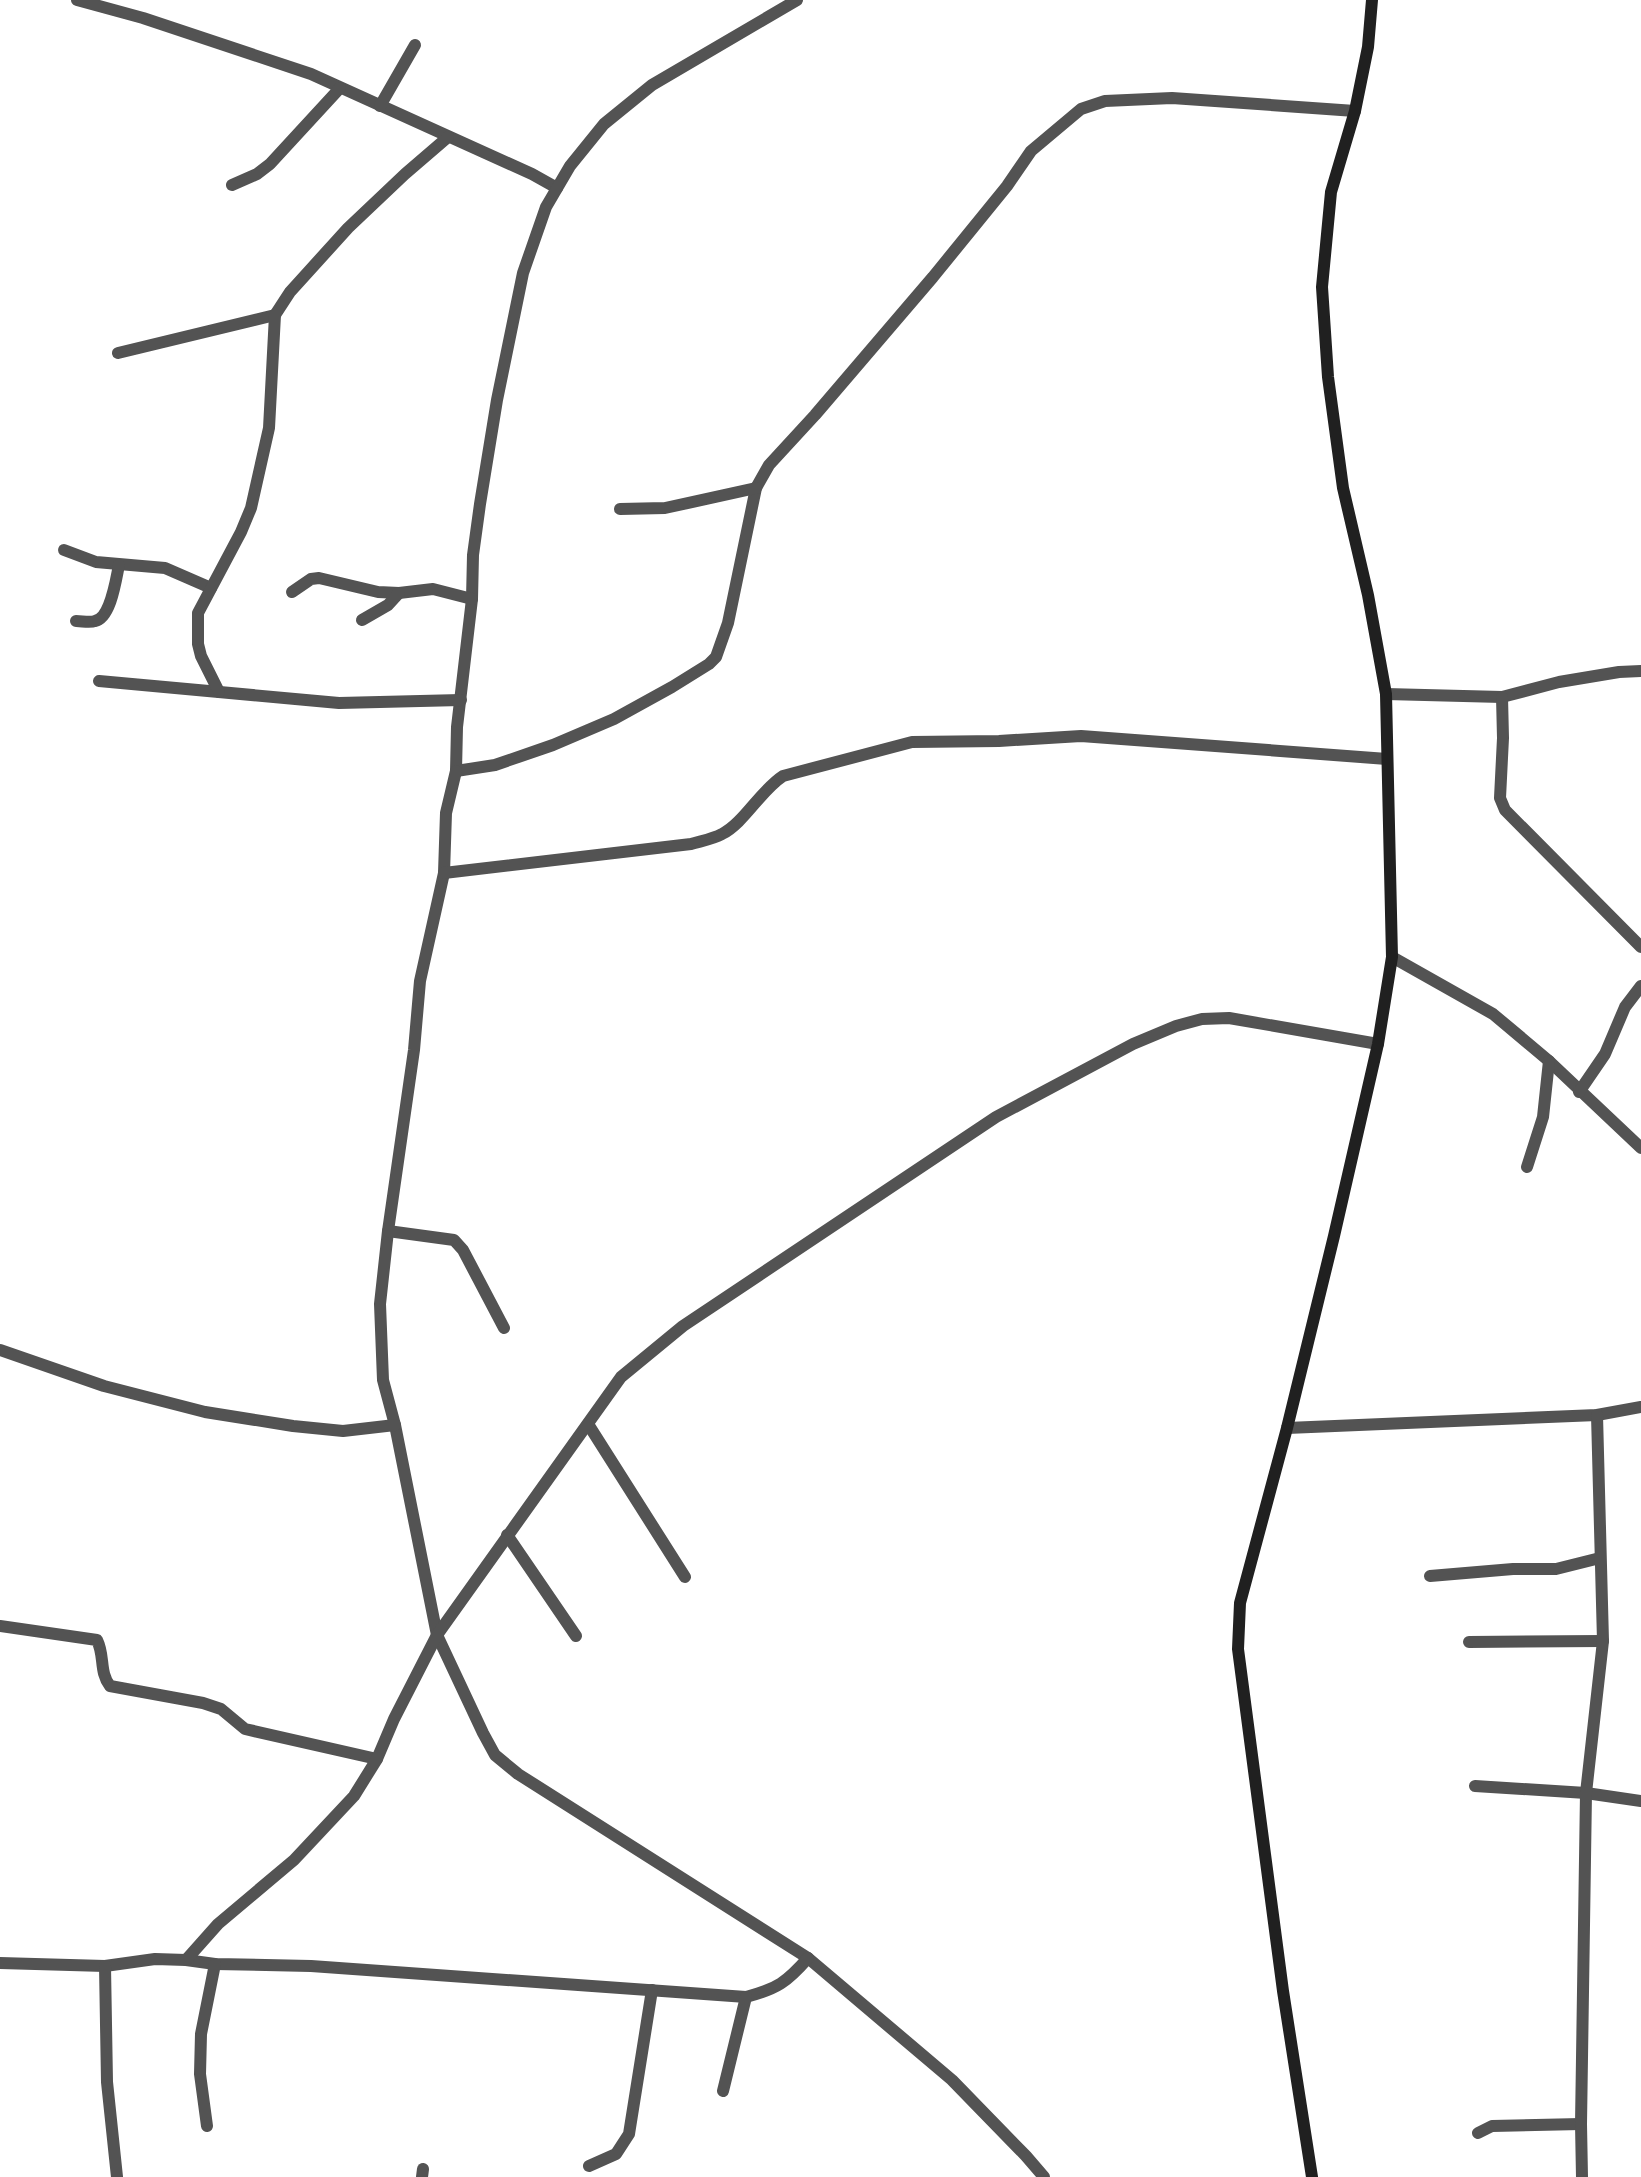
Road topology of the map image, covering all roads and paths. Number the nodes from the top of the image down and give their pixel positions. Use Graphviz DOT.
graph roads {
  1 [pos="77,0"];
  2 [pos="797,0"];
  3 [pos="1372,0"];
  4 [pos="415,45"];
  5 [pos="340,88"];
  6 [pos="380,106"];
  7 [pos="1355,111"];
  8 [pos="448,137"];
  9 [pos="232,185"];
  10 [pos="557,188"];
  11 [pos="275,315"];
  12 [pos="118,353"];
  13 [pos="756,488"];
  14 [pos="620,509"];
  15 [pos="64,550"];
  16 [pos="119,565"];
  17 [pos="211,588"];
  18 [pos="292,592"];
  19 [pos="399,592"];
  20 [pos="472,599"];
  21 [pos="362,620"];
  22 [pos="76,621"];
  23 [pos="1641,671"];
  24 [pos="99,681"];
  25 [pos="219,692"];
  26 [pos="1386,694"];
  27 [pos="1502,697"];
  28 [pos="461,700"];
  29 [pos="1388,759"];
  30 [pos="456,771"];
  31 [pos="444,873"];
  32 [pos="1641,947"];
  33 [pos="1392,957"];
  34 [pos="1641,986"];
  35 [pos="1378,1044"];
  36 [pos="1548,1061"];
  37 [pos="1579,1092"];
  38 [pos="1641,1148"];
  39 [pos="1527,1167"];
  40 [pos="388,1231"];
  41 [pos="504,1328"];
  42 [pos="0,1350"];
  43 [pos="1641,1407"];
  44 [pos="1597,1415"];
  45 [pos="588,1424"];
  46 [pos="394,1425"];
  47 [pos="1287,1428"];
  48 [pos="507,1535"];
  49 [pos="1600,1558"];
  50 [pos="1430,1576"];
  51 [pos="685,1577"];
  52 [pos="0,1626"];
  53 [pos="437,1635"];
  54 [pos="576,1636"];
  55 [pos="1602,1641"];
  56 [pos="1469,1642"];
  57 [pos="377,1759"];
  58 [pos="1475,1786"];
  59 [pos="1586,1793"];
  60 [pos="1641,1801"];
  61 [pos="808,1958"];
  62 [pos="186,1960"];
  63 [pos="0,1963"];
  64 [pos="216,1964"];
  65 [pos="105,1966"];
  66 [pos="652,1990"];
  67 [pos="746,1997"];
  68 [pos="723,2091"];
  69 [pos="1581,2124"];
  70 [pos="207,2126"];
  71 [pos="1478,2133"];
  72 [pos="589,2166"];
  73 [pos="117,2177"];
  74 [pos="1044,2177"];
  75 [pos="1312,2177"];
  76 [pos="1582,2177"];
  1 -- 5 [label="street"];
  2 -- 10 [label="street"];
  3 -- 7 [label="street"];
  4 -- 6 [label="street"];
  5 -- 6 [label="street"];
  5 -- 9 [label="street"];
  6 -- 8 [label="street"];
  7 -- 13 [label="street"];
  7 -- 26 [label="street"];
  8 -- 10 [label="street"];
  8 -- 11 [label="street"];
  10 -- 20 [label="street"];
  11 -- 12 [label="street"];
  11 -- 17 [label="street"];
  13 -- 14 [label="street"];
  13 -- 30 [label="street"];
  15 -- 16 [label="street"];
  16 -- 17 [label="street"];
  16 -- 22 [label="street"];
  17 -- 25 [label="street"];
  18 -- 19 [label="street"];
  19 -- 20 [label="street"];
  19 -- 21 [label="street"];
  20 -- 28 [label="street"];
  23 -- 27 [label="street"];
  24 -- 25 [label="street"];
  25 -- 28 [label="street"];
  26 -- 27 [label="street"];
  26 -- 29 [label="street"];
  27 -- 32 [label="street"];
  28 -- 30 [label="street"];
  29 -- 31 [label="street"];
  29 -- 33 [label="street"];
  30 -- 31 [label="street"];
  31 -- 40 [label="street"];
  33 -- 35 [label="street"];
  33 -- 36 [label="street"];
  34 -- 37 [label="street"];
  35 -- 45 [label="street"];
  35 -- 47 [label="street"];
  36 -- 37 [label="street"];
  36 -- 39 [label="street"];
  37 -- 38 [label="street"];
  40 -- 41 [label="street"];
  40 -- 46 [label="street"];
  42 -- 46 [label="street"];
  43 -- 44 [label="street"];
  44 -- 47 [label="street"];
  44 -- 49 [label="street"];
  45 -- 48 [label="street"];
  45 -- 51 [label="street"];
  46 -- 53 [label="street"];
  47 -- 75 [label="street"];
  48 -- 53 [label="street"];
  48 -- 54 [label="street"];
  49 -- 50 [label="street"];
  49 -- 55 [label="street"];
  52 -- 57 [label="street"];
  53 -- 57 [label="street"];
  53 -- 61 [label="street"];
  55 -- 56 [label="street"];
  55 -- 59 [label="street"];
  57 -- 62 [label="street"];
  58 -- 59 [label="street"];
  59 -- 60 [label="street"];
  59 -- 69 [label="street"];
  61 -- 67 [label="street"];
  61 -- 74 [label="street"];
  62 -- 64 [label="street"];
  62 -- 65 [label="street"];
  63 -- 65 [label="street"];
  64 -- 66 [label="street"];
  64 -- 70 [label="street"];
  65 -- 73 [label="street"];
  66 -- 67 [label="street"];
  66 -- 72 [label="street"];
  67 -- 68 [label="street"];
  69 -- 71 [label="street"];
  69 -- 76 [label="street"];
}
